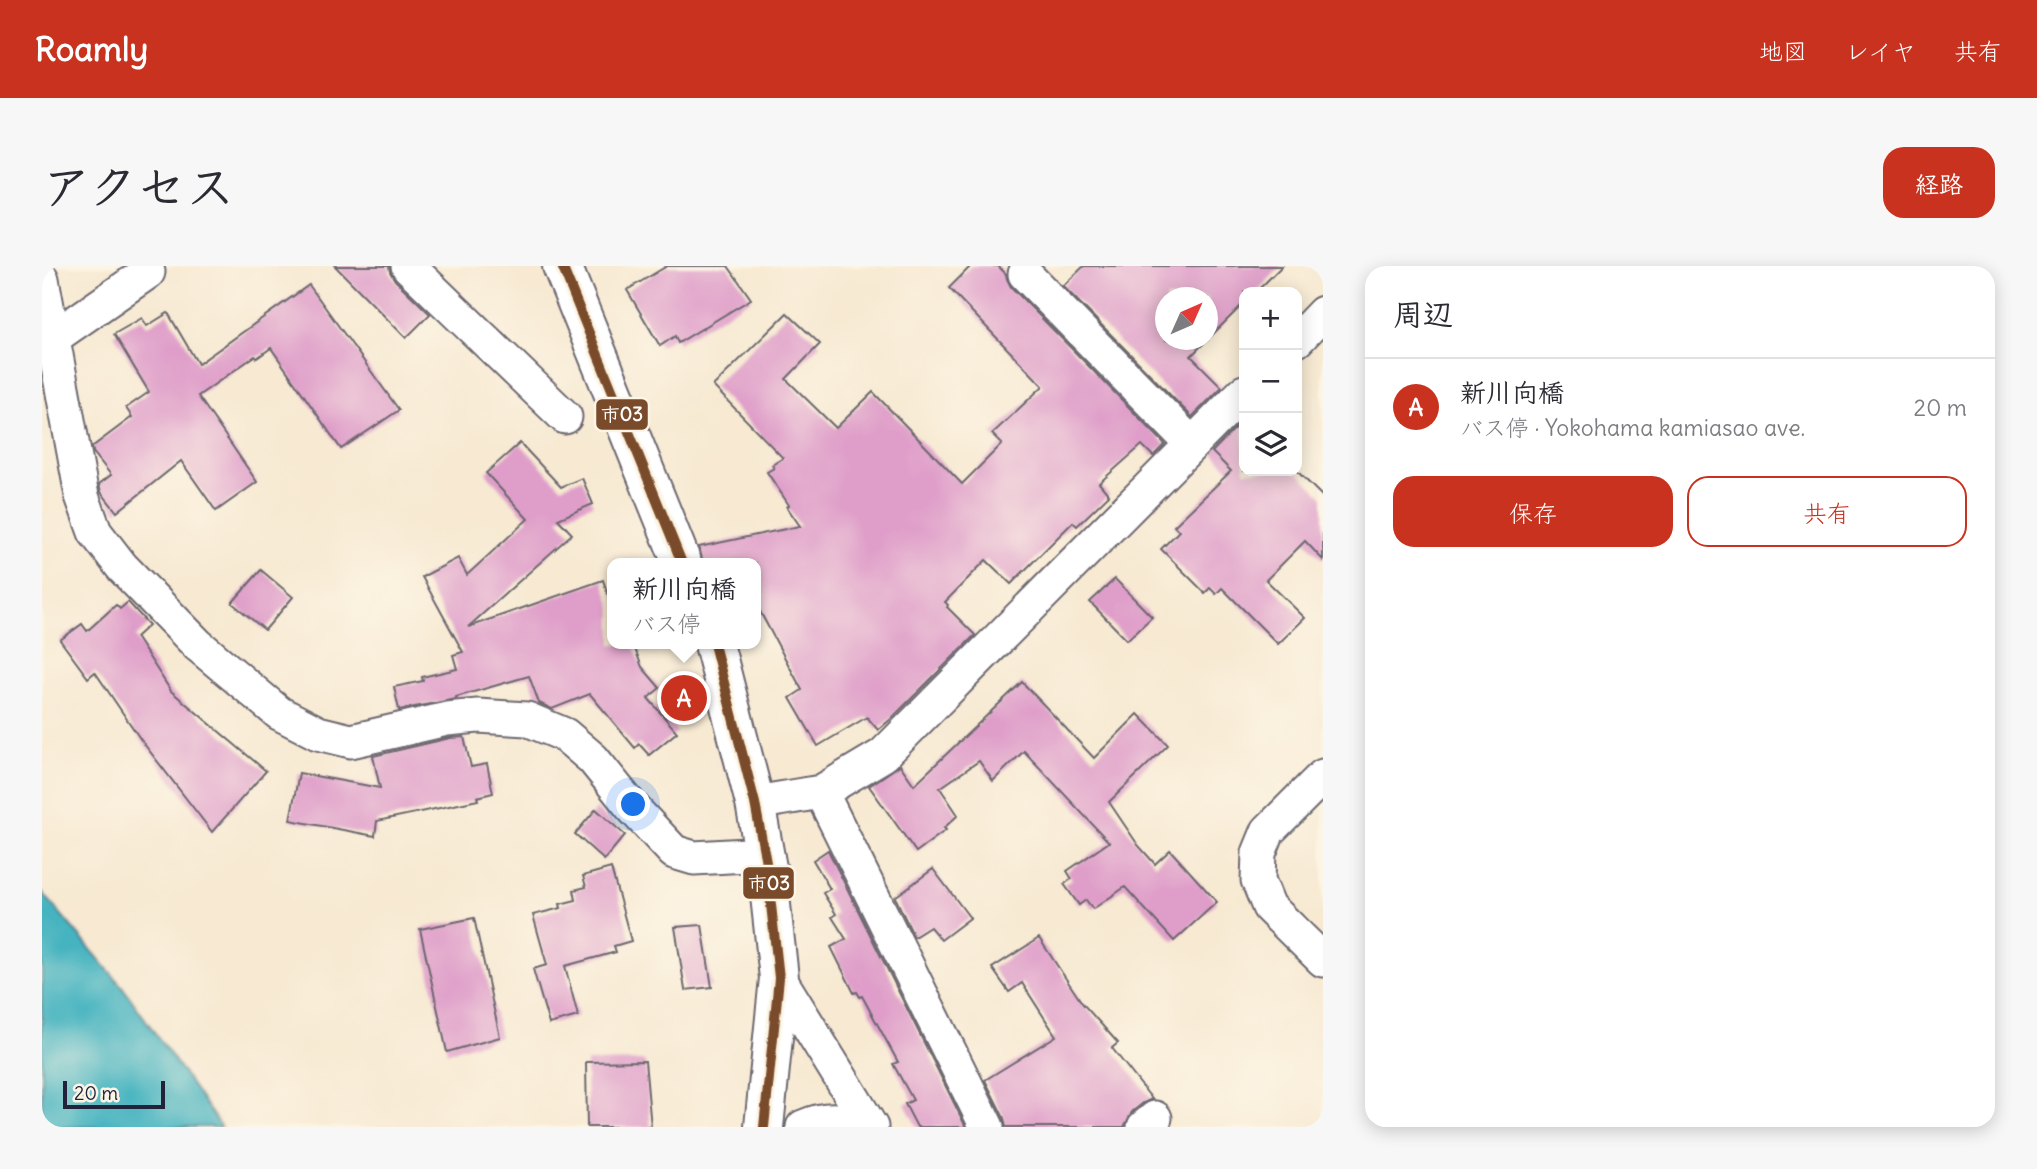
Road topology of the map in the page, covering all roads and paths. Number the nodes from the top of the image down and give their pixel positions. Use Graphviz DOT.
graph roads {
  1 [pos="408,266"];
  2 [pos="562,266"];
  3 [pos="148,272"];
  4 [pos="1040,277"];
  5 [pos="42,279"];
  6 [pos="1323,313"];
  7 [pos="1302,335"];
  8 [pos="52,338"];
  9 [pos="1239,397"];
  10 [pos="565,417"];
  11 [pos="1192,444"];
  12 [pos="680,558"];
  13 [pos="715,649"];
  14 [pos="1323,776"];
  15 [pos="821,792"];
  16 [pos="755,803"];
  17 [pos="764,854"];
  18 [pos="1323,960"];
  19 [pos="779,978"];
  20 [pos="764,1127"];
  21 [pos="803,1127"];
  22 [pos="861,1127"];
  23 [pos="871,1127"];
  24 [pos="987,1127"];
  1 -- 10 [label="street"];
  2 -- 12 [label="main road"];
  3 -- 8 [label="street"];
  4 -- 11 [label="street"];
  5 -- 8 [label="street"];
  6 -- 7 [label="street"];
  8 -- 17 [label="street"];
  9 -- 11 [label="street"];
  11 -- 15 [label="street"];
  13 -- 16 [label="main road"];
  14 -- 18 [label="street"];
  15 -- 16 [label="street"];
  15 -- 24 [label="street"];
  16 -- 17 [label="main road"];
  17 -- 19 [label="main road"];
  19 -- 20 [label="main road"];
  19 -- 23 [label="street"];
  21 -- 22 [label="street"];
}
